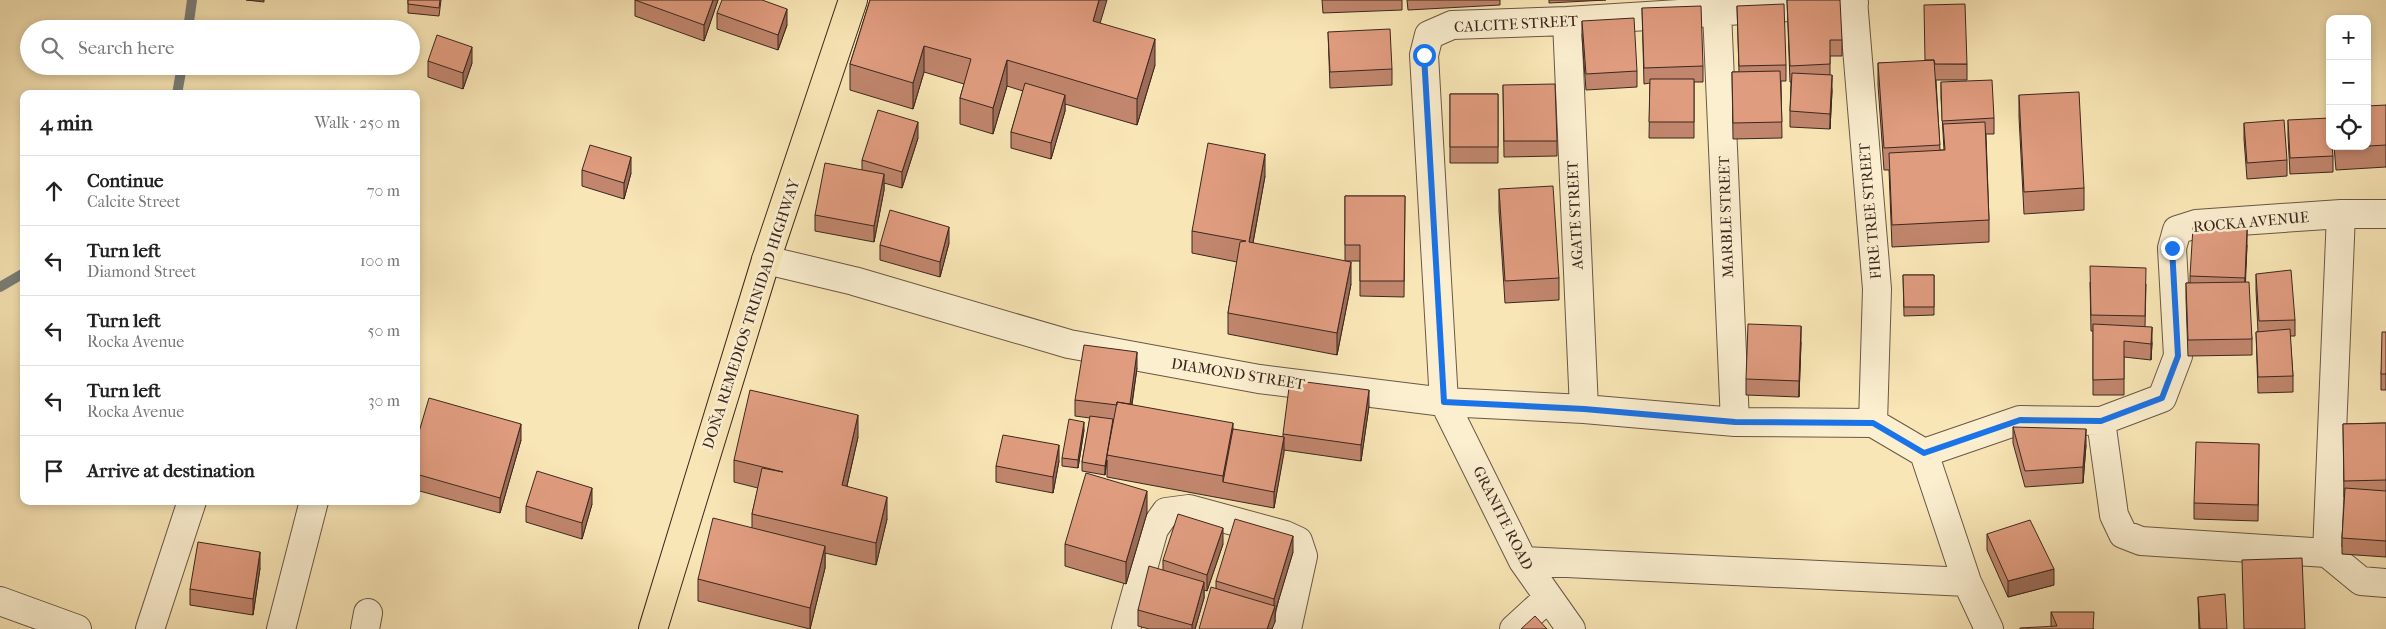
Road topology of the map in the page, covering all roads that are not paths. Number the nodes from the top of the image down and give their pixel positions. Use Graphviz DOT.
graph roads {
  1 [pos="853,0"];
  2 [pos="1854,2"];
  3 [pos="1717,12"];
  4 [pos="1567,21"];
  5 [pos="2341,214"];
  6 [pos="2386,214"];
  7 [pos="766,260"];
  8 [pos="1444,402"];
  9 [pos="1584,409"];
  10 [pos="2101,421"];
  11 [pos="1735,422"];
  12 [pos="1873,423"];
  13 [pos="1924,453"];
  14 [pos="191,505"];
  15 [pos="313,505"];
  16 [pos="2327,553"];
  17 [pos="1523,561"];
  18 [pos="1967,582"];
  19 [pos="2386,583"];
  20 [pos="1548,598"];
  21 [pos="0,601"];
  22 [pos="1290,619"];
  23 [pos="77,629"];
  24 [pos="150,629"];
  25 [pos="281,629"];
  26 [pos="653,629"];
  27 [pos="1126,629"];
  28 [pos="1311,629"];
  29 [pos="1514,629"];
  30 [pos="1571,629"];
  31 [pos="1989,629"];
  1 -- 7 [label="highway, DOÑA REMEDIOS TRINIDAD HIGHWAY"];
  2 -- 3 [label="street, CALCITE STREET"];
  2 -- 12 [label="street, FIRE TREE STREET"];
  3 -- 4 [label="street, CALCITE STREET"];
  3 -- 11 [label="street, MARBLE STREET"];
  4 -- 8 [label="street, CALCITE STREET"];
  4 -- 9 [label="street, AGATE STREET"];
  5 -- 6 [label="street, ROCKA AVENUE"];
  5 -- 10 [label="street, ROCKA AVENUE"];
  5 -- 16 [label="street"];
  7 -- 8 [label="street, DIAMOND STREET"];
  7 -- 26 [label="highway, DOÑA REMEDIOS TRINIDAD HIGHWAY"];
  8 -- 9 [label="street, DIAMOND STREET"];
  8 -- 17 [label="street, GRANITE ROAD"];
  9 -- 11 [label="street, DIAMOND STREET"];
  10 -- 13 [label="street, ROCKA AVENUE"];
  10 -- 16 [label="street"];
  11 -- 12 [label="street, DIAMOND STREET"];
  12 -- 13 [label="street"];
  13 -- 18 [label="street"];
  14 -- 24 [label="street"];
  15 -- 25 [label="street"];
  16 -- 19 [label="street"];
  17 -- 18 [label="street"];
  17 -- 20 [label="street, GRANITE ROAD"];
  18 -- 31 [label="street"];
  20 -- 29 [label="street"];
  20 -- 30 [label="street, GRANITE ROAD"];
  21 -- 23 [label="street"];
  22 -- 27 [label="street"];
  22 -- 28 [label="street"];
}
